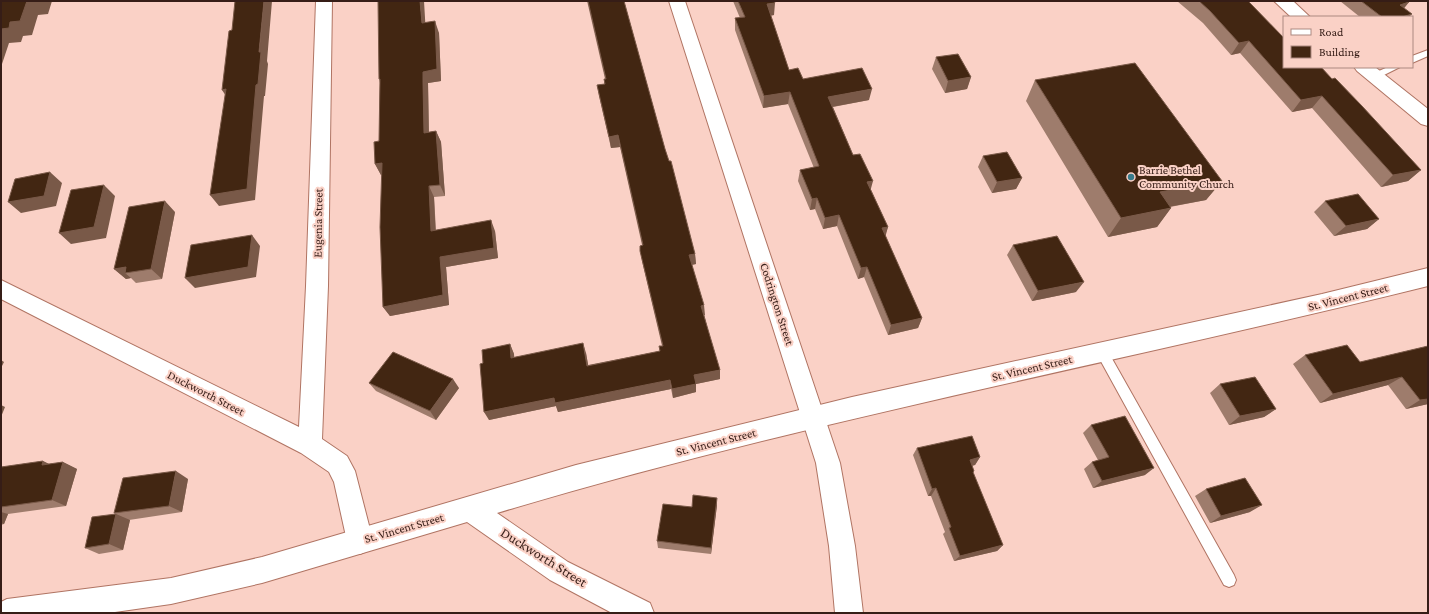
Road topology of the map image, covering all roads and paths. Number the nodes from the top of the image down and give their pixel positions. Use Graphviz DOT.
graph roads {
  1 [pos="324,1"];
  2 [pos="676,1"];
  3 [pos="1282,1"];
  4 [pos="1301,16"];
  5 [pos="1428,53"];
  6 [pos="1413,60"];
  7 [pos="1391,68"];
  8 [pos="1369,72"];
  9 [pos="1428,119"];
  10 [pos="1428,277"];
  11 [pos="1,289"];
  12 [pos="1102,352"];
  13 [pos="814,418"];
  14 [pos="310,445"];
  15 [pos="470,509"];
  16 [pos="360,541"];
  17 [pos="1229,580"];
  18 [pos="7,613"];
  19 [pos="640,613"];
  20 [pos="849,613"];
  1 -- 14 [label="street, Eugenia Street"];
  2 -- 13 [label="street, Codrington Street"];
  3 -- 4 [label="street"];
  5 -- 6 [label="lane"];
  7 -- 8 [label="lane"];
  8 -- 9 [label="street"];
  10 -- 12 [label="street, St. Vincent Street"];
  11 -- 14 [label="street, Duckworth Street"];
  12 -- 13 [label="street, St. Vincent Street"];
  12 -- 17 [label="lane"];
  13 -- 15 [label="street, St. Vincent Street"];
  13 -- 20 [label="street, Codrington Street"];
  14 -- 16 [label="street, Duckworth Street"];
  15 -- 16 [label="street, St. Vincent Street"];
  15 -- 19 [label="street, Duckworth Street"];
  16 -- 18 [label="street, St. Vincent Street"];
}
